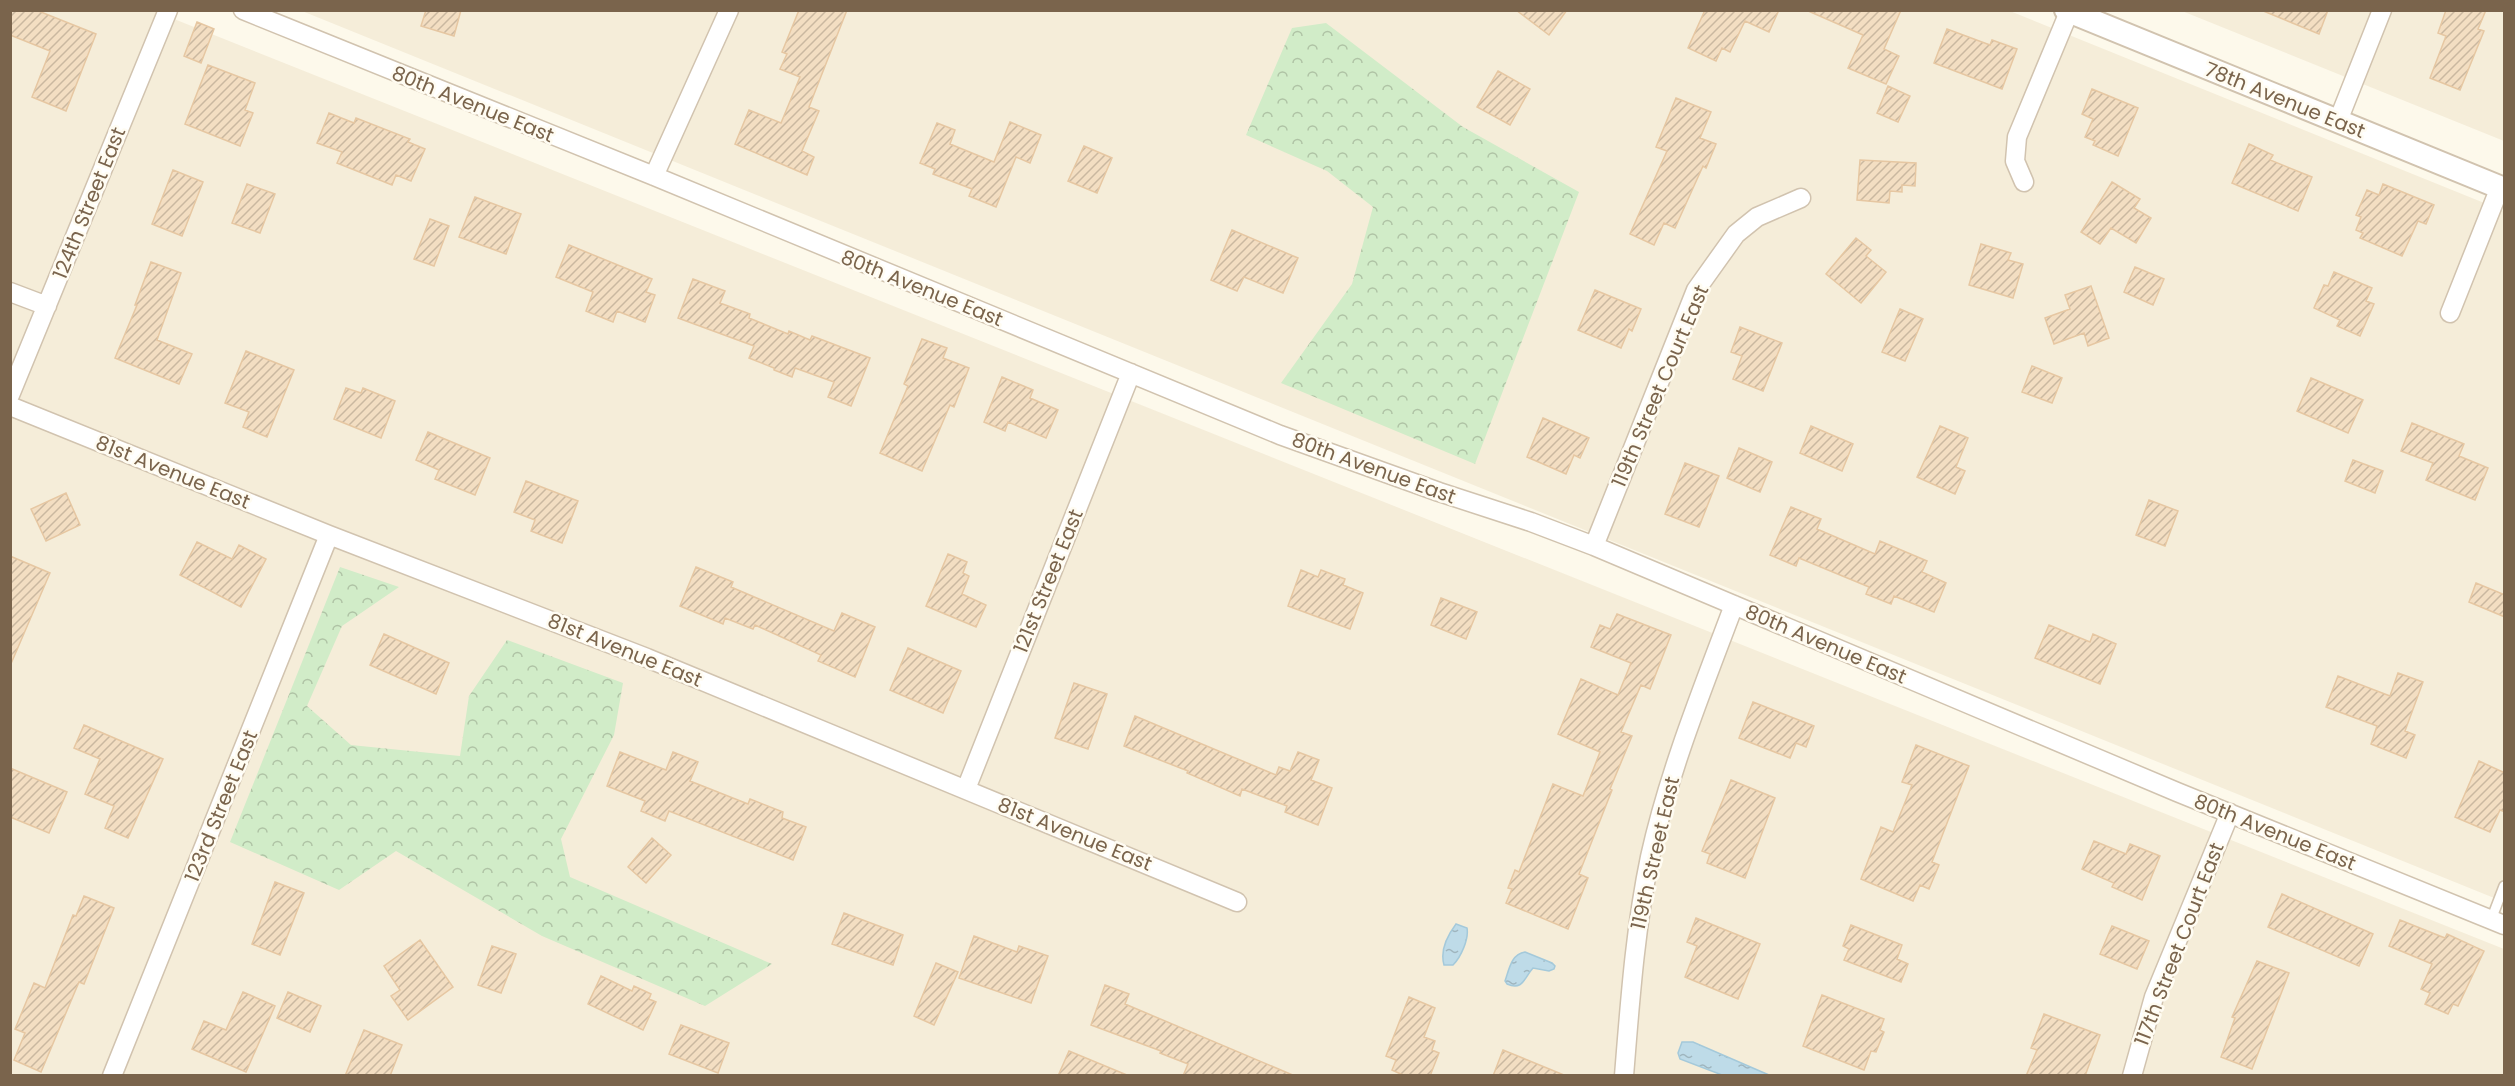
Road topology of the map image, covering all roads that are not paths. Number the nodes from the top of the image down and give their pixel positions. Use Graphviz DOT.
graph roads {
  1 [pos="168,10"];
  2 [pos="243,10"];
  3 [pos="729,10"];
  4 [pos="2382,10"];
  5 [pos="2068,11"];
  6 [pos="2338,121"];
  7 [pos="654,176"];
  8 [pos="2024,182"];
  9 [pos="2502,188"];
  10 [pos="1801,198"];
  11 [pos="10,292"];
  12 [pos="47,306"];
  13 [pos="2450,313"];
  14 [pos="1131,373"];
  15 [pos="10,395"];
  16 [pos="10,406"];
  17 [pos="329,535"];
  18 [pos="1594,546"];
  19 [pos="1734,605"];
  20 [pos="966,789"];
  21 [pos="2230,813"];
  22 [pos="2505,886"];
  23 [pos="1237,902"];
  24 [pos="2498,923"];
  25 [pos="112,1076"];
  26 [pos="1624,1076"];
  27 [pos="2132,1076"];
  1 -- 12 [label="street, 124th Street East"];
  2 -- 7 [label="street, 80th Avenue East"];
  3 -- 7 [label="street"];
  4 -- 6 [label="street"];
  5 -- 6 [label="street, 78th Avenue East"];
  5 -- 8 [label="street"];
  6 -- 9 [label="street, 78th Avenue East"];
  7 -- 14 [label="street, 80th Avenue East"];
  9 -- 13 [label="street"];
  10 -- 18 [label="street, 119th Street Court East"];
  11 -- 12 [label="street"];
  12 -- 15 [label="street, 124th Street East"];
  14 -- 18 [label="street, 80th Avenue East"];
  14 -- 20 [label="street, 121st Street East"];
  16 -- 17 [label="street, 81st Avenue East"];
  17 -- 20 [label="street, 81st Avenue East"];
  17 -- 25 [label="street, 123rd Street East"];
  18 -- 19 [label="street, 80th Avenue East"];
  19 -- 21 [label="street, 80th Avenue East"];
  19 -- 26 [label="street, 119th Street East"];
  20 -- 23 [label="street, 81st Avenue East"];
  21 -- 24 [label="street, 80th Avenue East"];
  21 -- 27 [label="street, 117th Street Court East"];
  22 -- 24 [label="lane"];
}
